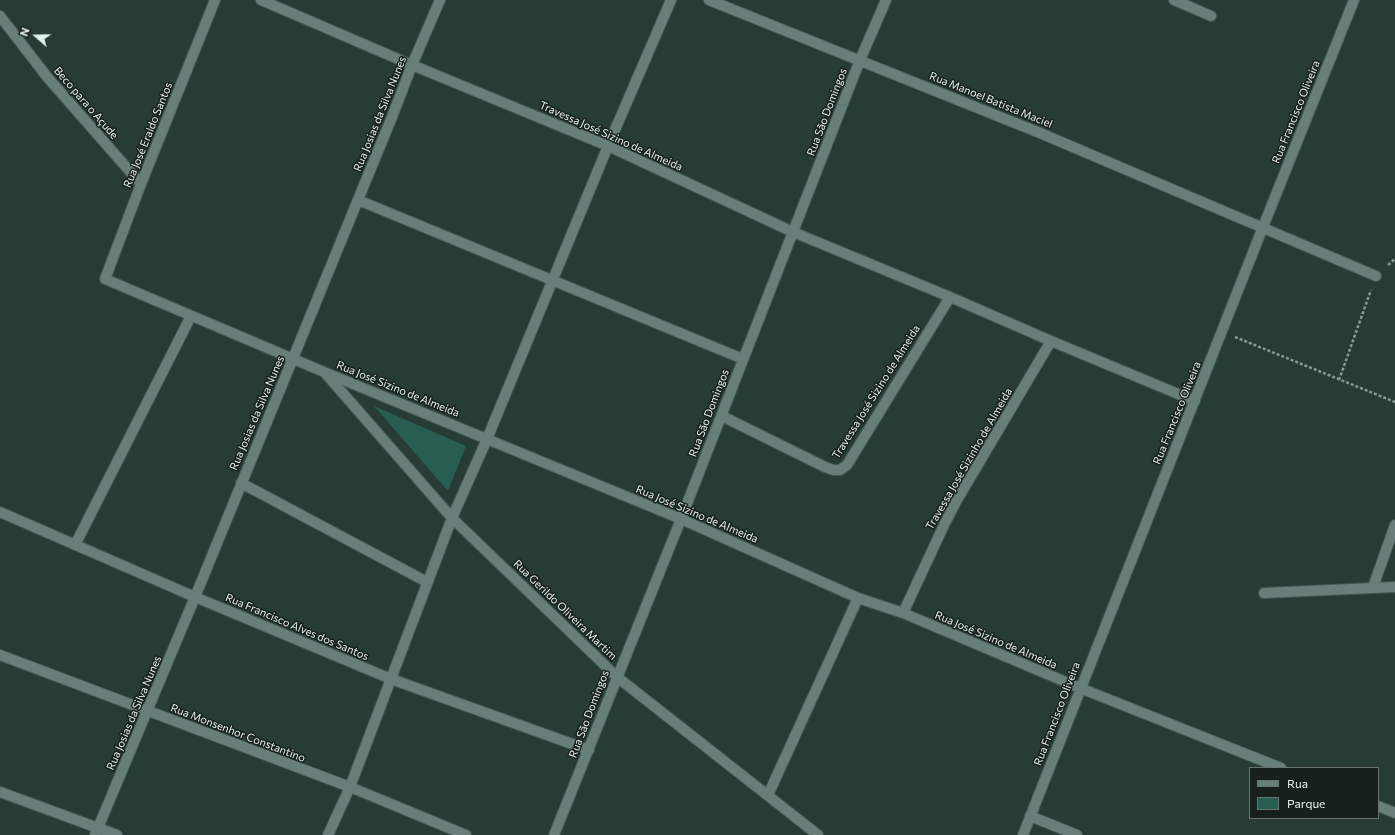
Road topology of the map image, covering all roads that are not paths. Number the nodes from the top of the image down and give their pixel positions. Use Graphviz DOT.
graph roads {
  1 [pos="215,0"];
  2 [pos="262,0"];
  3 [pos="440,0"];
  4 [pos="671,0"];
  5 [pos="709,0"];
  6 [pos="886,0"];
  7 [pos="1174,0"];
  8 [pos="1354,0"];
  9 [pos="0,16"];
  10 [pos="1211,16"];
  11 [pos="860,60"];
  12 [pos="412,65"];
  13 [pos="608,146"];
  14 [pos="141,184"];
  15 [pos="358,200"];
  16 [pos="1263,227"];
  17 [pos="793,232"];
  18 [pos="1376,276"];
  19 [pos="105,280"];
  20 [pos="553,281"];
  21 [pos="950,297"];
  22 [pos="191,316"];
  23 [pos="1051,341"];
  24 [pos="292,359"];
  25 [pos="743,359"];
  26 [pos="324,372"];
  27 [pos="1195,401"];
  28 [pos="722,416"];
  29 [pos="487,439"];
  30 [pos="241,483"];
  31 [pos="0,512"];
  32 [pos="452,518"];
  33 [pos="681,519"];
  34 [pos="1395,525"];
  35 [pos="75,544"];
  36 [pos="426,582"];
  37 [pos="1373,587"];
  38 [pos="1395,587"];
  39 [pos="1264,593"];
  40 [pos="195,597"];
  41 [pos="858,598"];
  42 [pos="903,613"];
  43 [pos="0,655"];
  44 [pos="617,677"];
  45 [pos="391,680"];
  46 [pos="1080,688"];
  47 [pos="148,712"];
  48 [pos="589,750"];
  49 [pos="1278,767"];
  50 [pos="350,787"];
  51 [pos="0,792"];
  52 [pos="768,795"];
  53 [pos="1379,806"];
  54 [pos="1395,813"];
  55 [pos="1030,816"];
  56 [pos="96,831"];
  57 [pos="117,835"];
  58 [pos="328,835"];
  59 [pos="466,835"];
  60 [pos="554,835"];
  61 [pos="818,835"];
  62 [pos="1023,835"];
  63 [pos="1077,835"];
  1 -- 14 [label="street, Rua José Eraldo Santos"];
  2 -- 12 [label="street, Travessa José Sizino de Almeida"];
  3 -- 12 [label="street, Rua Josias da Silva Nunes"];
  4 -- 13 [label="street"];
  5 -- 11 [label="street, Rua Manoel Batista Maciel"];
  6 -- 11 [label="street, Rua São Domingos"];
  7 -- 10 [label="street"];
  8 -- 16 [label="street, Rua Francisco Oliveira"];
  9 -- 14 [label="street, Beco para o Açude"];
  11 -- 16 [label="street, Rua Manoel Batista Maciel"];
  11 -- 17 [label="street, Rua São Domingos"];
  12 -- 13 [label="street, Travessa José Sizino de Almeida"];
  12 -- 15 [label="street, Rua Josias da Silva Nunes"];
  13 -- 17 [label="street, Travessa José Sizino de Almeida"];
  13 -- 20 [label="street"];
  14 -- 19 [label="street, Rua José Eraldo Santos"];
  15 -- 20 [label="street"];
  15 -- 24 [label="street, Rua Josias da Silva Nunes"];
  16 -- 18 [label="street, Rua Manoel Batista Maciel"];
  16 -- 27 [label="street, Rua Francisco Oliveira"];
  17 -- 21 [label="street, Travessa José Sizino de Almeida"];
  17 -- 25 [label="street, Rua São Domingos"];
  19 -- 22 [label="street, Rua José Sizino de Almeida"];
  20 -- 25 [label="street"];
  20 -- 29 [label="street"];
  21 -- 23 [label="street, Travessa José Sizino de Almeida"];
  21 -- 28 [label="street, Travessa José Sizino de Almeida"];
  22 -- 24 [label="street, Rua José Sizino de Almeida"];
  22 -- 35 [label="street"];
  23 -- 27 [label="street, Travessa José Sizino de Almeida"];
  23 -- 42 [label="street, Travessa José Sizinho de Almeida"];
  24 -- 26 [label="street, Rua José Sizino de Almeida"];
  24 -- 30 [label="street, Rua Josias da Silva Nunes"];
  25 -- 28 [label="street, Rua São Domingos"];
  26 -- 29 [label="street, Rua José Sizino de Almeida"];
  26 -- 32 [label="street, Rua Gerildo Oliveira Martim"];
  27 -- 46 [label="street, Rua Francisco Oliveira"];
  28 -- 33 [label="street, Rua São Domingos"];
  29 -- 32 [label="street"];
  29 -- 33 [label="street, Rua José Sizino de Almeida"];
  30 -- 36 [label="street"];
  30 -- 40 [label="street, Rua Josias da Silva Nunes"];
  31 -- 35 [label="street, Rua Francisco Alves dos Santos"];
  32 -- 36 [label="street"];
  32 -- 44 [label="street, Rua Gerildo Oliveira Martim"];
  33 -- 41 [label="street, Rua José Sizino de Almeida"];
  33 -- 44 [label="street, Rua São Domingos"];
  34 -- 37 [label="street"];
  35 -- 40 [label="street, Rua Francisco Alves dos Santos"];
  36 -- 45 [label="street"];
  37 -- 38 [label="street"];
  37 -- 39 [label="street"];
  40 -- 45 [label="street, Rua Francisco Alves dos Santos"];
  40 -- 47 [label="street, Rua Josias da Silva Nunes"];
  41 -- 42 [label="street, Rua José Sizino de Almeida"];
  41 -- 52 [label="street"];
  42 -- 46 [label="street, Rua José Sizino de Almeida"];
  43 -- 47 [label="street, Rua Monsenhor Constantino"];
  44 -- 48 [label="street, Rua São Domingos"];
  44 -- 52 [label="street, Rua Gerildo Oliveira Martim"];
  45 -- 48 [label="street, Rua Francisco Alves dos Santos"];
  45 -- 50 [label="street"];
  46 -- 49 [label="street, Rua José Sizino de Almeida"];
  46 -- 55 [label="street, Rua Francisco Oliveira"];
  47 -- 50 [label="street, Rua Monsenhor Constantino"];
  47 -- 56 [label="street, Rua Josias da Silva Nunes"];
  48 -- 60 [label="street, Rua São Domingos"];
  50 -- 58 [label="street"];
  50 -- 59 [label="street, Rua Monsenhor Constantino"];
  51 -- 56 [label="street"];
  52 -- 61 [label="street, Rua Gerildo Oliveira Martim"];
  53 -- 54 [label="street"];
  55 -- 62 [label="street, Rua Francisco Oliveira"];
  55 -- 63 [label="street"];
  56 -- 57 [label="street"];
}
